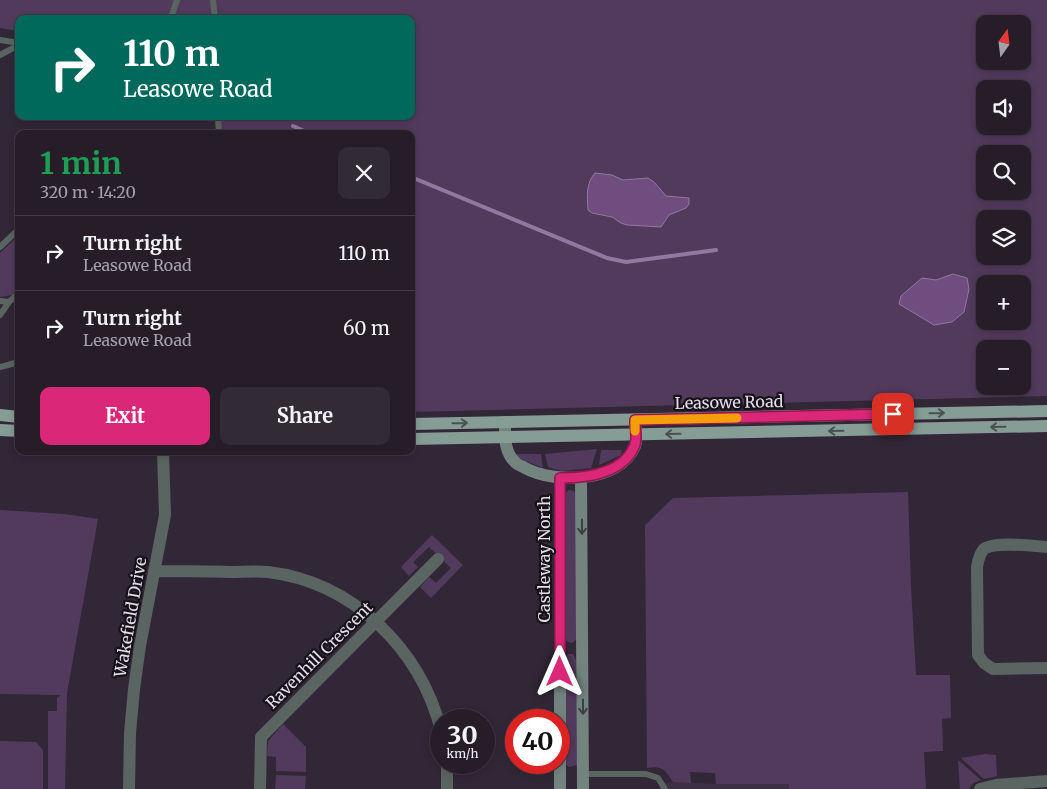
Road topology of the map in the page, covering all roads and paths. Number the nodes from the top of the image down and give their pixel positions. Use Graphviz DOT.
graph roads {
  1 [pos="177,0"];
  2 [pos="213,0"];
  3 [pos="174,15"];
  4 [pos="215,15"];
  5 [pos="0,40"];
  6 [pos="15,43"];
  7 [pos="15,46"];
  8 [pos="0,55"];
  9 [pos="15,233"];
  10 [pos="0,247"];
  11 [pos="15,297"];
  12 [pos="0,301"];
  13 [pos="9,302"];
  14 [pos="0,315"];
  15 [pos="15,363"];
  16 [pos="0,367"];
  17 [pos="1047,411"];
  18 [pos="0,415"];
  19 [pos="15,417"];
  20 [pos="635,420"];
  21 [pos="505,422"];
  22 [pos="415,424"];
  23 [pos="1047,426"];
  24 [pos="0,430"];
  25 [pos="15,431"];
  26 [pos="636,435"];
  27 [pos="505,437"];
  28 [pos="415,439"];
  29 [pos="163,455"];
  30 [pos="560,478"];
  31 [pos="581,478"];
  32 [pos="1047,547"];
  33 [pos="438,559"];
  34 [pos="154,571"];
  35 [pos="375,621"];
  36 [pos="582,649"];
  37 [pos="560,650"];
  38 [pos="1047,668"];
  39 [pos="436,709"];
  40 [pos="560,709"];
  41 [pos="447,774"];
  42 [pos="560,774"];
  43 [pos="570,774"];
  44 [pos="584,774"];
  45 [pos="1047,781"];
  46 [pos="129,789"];
  47 [pos="260,789"];
  48 [pos="446,789"];
  49 [pos="560,789"];
  50 [pos="583,789"];
  51 [pos="665,789"];
  52 [pos="980,789"];
  1 -- 3 [label="lane"];
  2 -- 4 [label="lane"];
  5 -- 6 [label="lane"];
  7 -- 8 [label="lane"];
  9 -- 10 [label="lane"];
  11 -- 13 [label="lane"];
  12 -- 13 [label="lane"];
  13 -- 14 [label="lane"];
  15 -- 16 [label="lane"];
  20 -- 17 [label="main road, Leasowe Road, one-way"];
  18 -- 19 [label="main road"];
  20 -- 21 [label="main road, Leasowe Road"];
  20 -- 26 [label="street"];
  22 -- 21 [label="main road, Leasowe Road, one-way"];
  21 -- 27 [label="street"];
  23 -- 26 [label="main road, Leasowe Road, one-way"];
  24 -- 25 [label="main road"];
  26 -- 27 [label="main road, Leasowe Road"];
  26 -- 31 [label="street"];
  27 -- 28 [label="main road, Leasowe Road"];
  27 -- 30 [label="street"];
  29 -- 34 [label="street, Wakefield Drive"];
  30 -- 31 [label="street"];
  30 -- 37 [label="street, Castleway North"];
  31 -- 36 [label="street, one-way"];
  32 -- 38 [label="street"];
  33 -- 35 [label="street, Ravenhill Crescent"];
  34 -- 35 [label="street"];
  34 -- 46 [label="street, Wakefield Drive"];
  35 -- 39 [label="street"];
  35 -- 47 [label="street, Ravenhill Crescent"];
  36 -- 37 [label="street"];
  36 -- 44 [label="street, one-way"];
  37 -- 40 [label="street, Castleway North"];
  41 -- 48 [label="street"];
  42 -- 49 [label="street, Castleway North"];
  43 -- 44 [label="street"];
  44 -- 50 [label="street"];
  44 -- 51 [label="lane"];
  45 -- 52 [label="street"];
}
